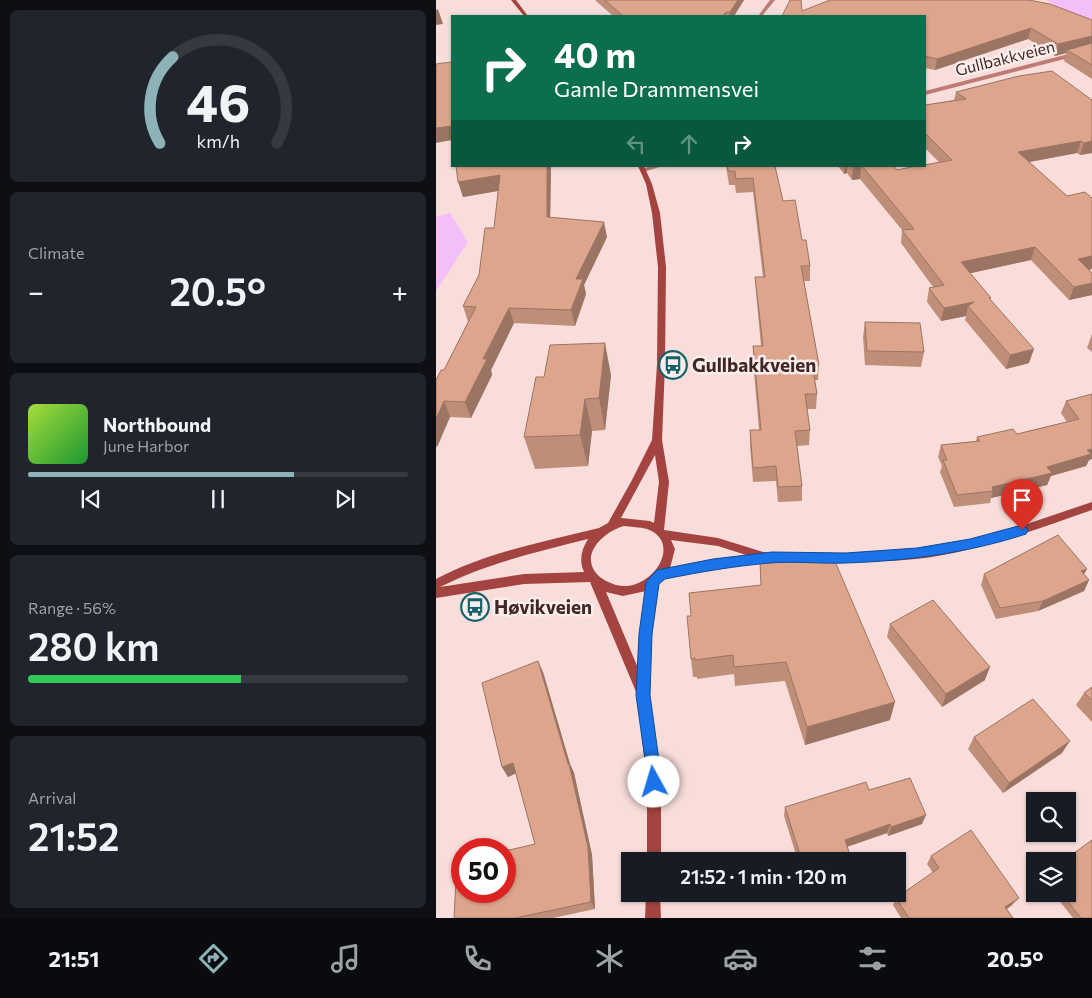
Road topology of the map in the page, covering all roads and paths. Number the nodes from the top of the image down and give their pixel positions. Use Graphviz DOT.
graph roads {
  1 [pos="514,0"];
  2 [pos="774,0"];
  3 [pos="525,15"];
  4 [pos="761,15"];
  5 [pos="1092,50"];
  6 [pos="926,92"];
  7 [pos="642,168"];
  8 [pos="657,440"];
  9 [pos="1092,506"];
  10 [pos="612,525"];
  11 [pos="600,532"];
  12 [pos="662,532"];
  13 [pos="772,558"];
  14 [pos="657,578"];
  15 [pos="594,580"];
  16 [pos="436,584"];
  17 [pos="436,592"];
  18 [pos="643,695"];
  19 [pos="654,852"];
  20 [pos="654,902"];
  21 [pos="653,918"];
  1 -- 3 [label="main road"];
  2 -- 4 [label="street"];
  5 -- 6 [label="street, Gullbakkveien"];
  7 -- 8 [label="main road"];
  8 -- 10 [label="main road"];
  8 -- 12 [label="main road"];
  9 -- 13 [label="main road"];
  10 -- 11 [label="main road"];
  10 -- 12 [label="main road"];
  11 -- 15 [label="main road"];
  11 -- 16 [label="main road"];
  12 -- 13 [label="main road"];
  12 -- 14 [label="main road"];
  13 -- 14 [label="main road"];
  14 -- 15 [label="main road"];
  14 -- 18 [label="main road"];
  15 -- 17 [label="main road"];
  15 -- 18 [label="main road"];
  18 -- 19 [label="main road"];
  20 -- 21 [label="main road"];
}
